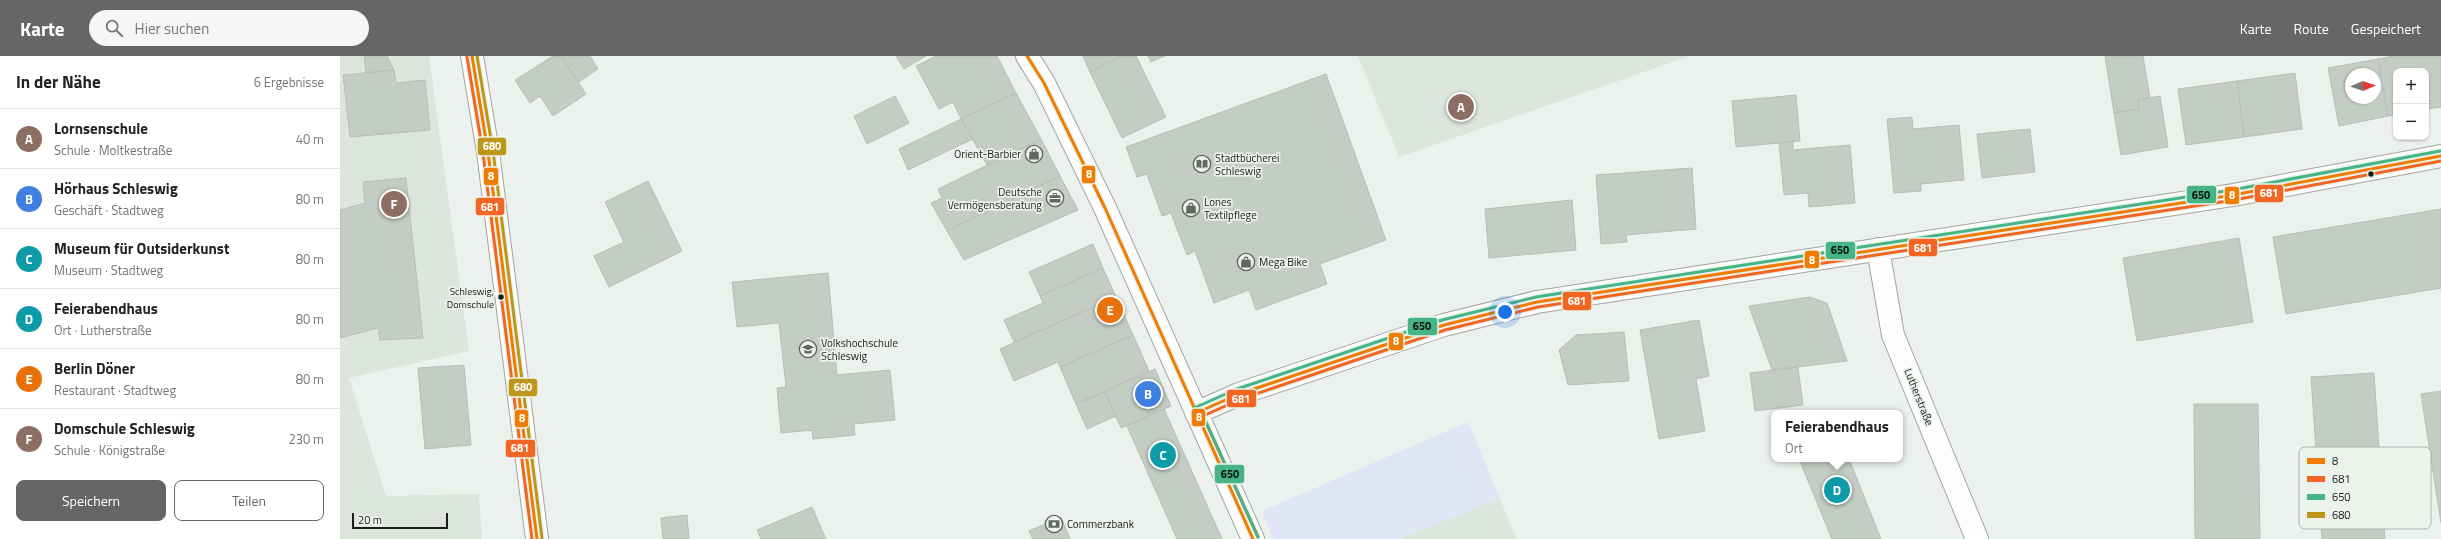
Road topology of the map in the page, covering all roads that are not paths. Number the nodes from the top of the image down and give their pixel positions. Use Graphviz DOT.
graph roads {
  1 [pos="472,56"];
  2 [pos="1027,56"];
  3 [pos="2441,156"];
  4 [pos="1878,249"];
  5 [pos="1196,413"];
  6 [pos="537,539"];
  7 [pos="1253,539"];
  8 [pos="1977,539"];
  1 -- 6 [label="street"];
  2 -- 5 [label="street"];
  3 -- 4 [label="street"];
  4 -- 5 [label="street"];
  4 -- 8 [label="street, Lutherstraße"];
  5 -- 7 [label="street"];
}
